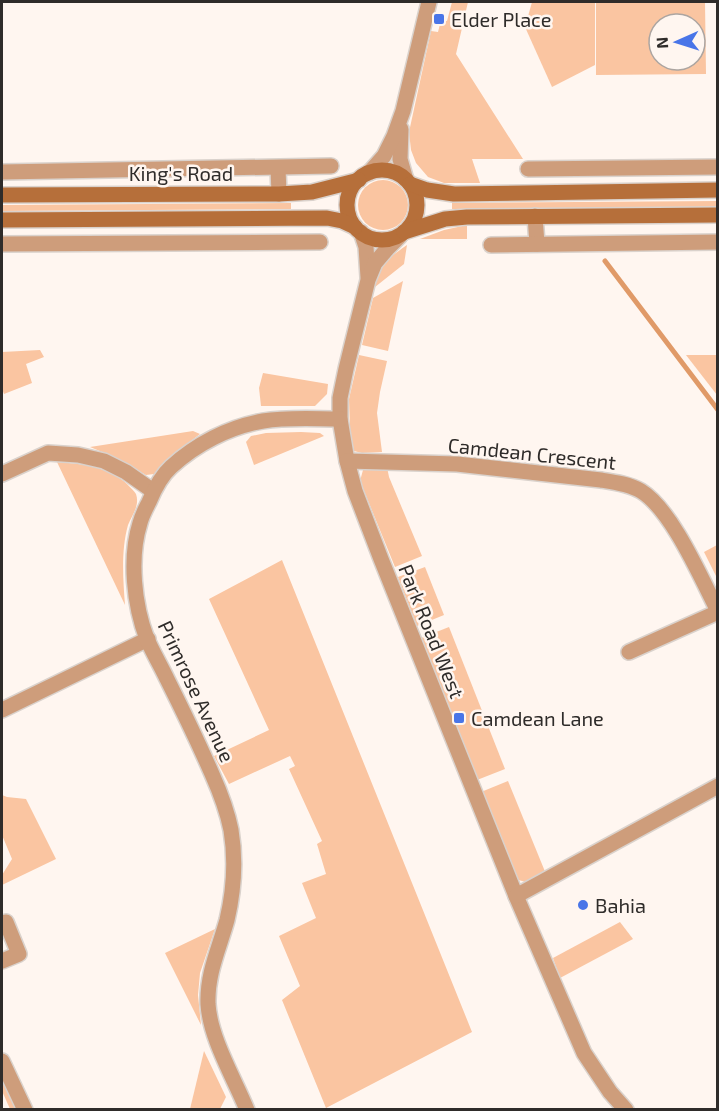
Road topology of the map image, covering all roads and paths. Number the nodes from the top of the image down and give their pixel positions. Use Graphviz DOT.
graph roads {
  1 [pos="429,2"];
  2 [pos="403,111"];
  3 [pos="331,166"];
  4 [pos="717,167"];
  5 [pos="278,168"];
  6 [pos="528,169"];
  7 [pos="550,169"];
  8 [pos="2,172"];
  9 [pos="364,176"];
  10 [pos="408,182"];
  11 [pos="717,190"];
  12 [pos="550,192"];
  13 [pos="279,194"];
  14 [pos="2,195"];
  15 [pos="717,214"];
  16 [pos="535,216"];
  17 [pos="253,219"];
  18 [pos="2,220"];
  19 [pos="358,230"];
  20 [pos="402,234"];
  21 [pos="253,242"];
  22 [pos="320,242"];
  23 [pos="717,242"];
  24 [pos="2,244"];
  25 [pos="537,244"];
  26 [pos="491,245"];
  27 [pos="368,280"];
  28 [pos="340,419"];
  29 [pos="347,461"];
  30 [pos="2,474"];
  31 [pos="153,491"];
  32 [pos="717,611"];
  33 [pos="148,639"];
  34 [pos="629,652"];
  35 [pos="2,710"];
  36 [pos="717,786"];
  37 [pos="516,896"];
  38 [pos="6,922"];
  39 [pos="2,961"];
  40 [pos="2,1061"];
  41 [pos="25,1110"];
  42 [pos="248,1110"];
  43 [pos="626,1110"];
  1 -- 2 [label="street"];
  2 -- 9 [label="street"];
  2 -- 10 [label="street"];
  3 -- 5 [label="street"];
  4 -- 7 [label="street"];
  5 -- 8 [label="street"];
  5 -- 13 [label="street"];
  6 -- 7 [label="street"];
  7 -- 12 [label="street"];
  9 -- 10 [label="main road, King's Road"];
  9 -- 13 [label="main road, King's Road"];
  9 -- 19 [label="main road"];
  10 -- 12 [label="main road, King's Road"];
  10 -- 20 [label="main road"];
  11 -- 12 [label="main road, King's Road"];
  13 -- 14 [label="main road, King's Road"];
  15 -- 16 [label="main road"];
  16 -- 20 [label="main road"];
  16 -- 25 [label="street"];
  17 -- 18 [label="main road"];
  17 -- 19 [label="main road"];
  17 -- 21 [label="street"];
  19 -- 20 [label="main road"];
  19 -- 27 [label="street, Park Road West"];
  20 -- 27 [label="street, Park Road West"];
  21 -- 22 [label="street"];
  21 -- 24 [label="street"];
  23 -- 25 [label="street"];
  25 -- 26 [label="street"];
  27 -- 28 [label="street, Park Road West"];
  28 -- 29 [label="street, Park Road West"];
  28 -- 31 [label="street, Primrose Avenue"];
  29 -- 32 [label="street, Camdean Crescent"];
  29 -- 37 [label="street, Park Road West"];
  30 -- 31 [label="street"];
  31 -- 33 [label="street, Primrose Avenue"];
  32 -- 34 [label="street"];
  33 -- 35 [label="street"];
  33 -- 42 [label="street, Primrose Avenue"];
  36 -- 37 [label="street"];
  37 -- 43 [label="street, Park Road West"];
  38 -- 39 [label="street"];
  40 -- 41 [label="street"];
}
